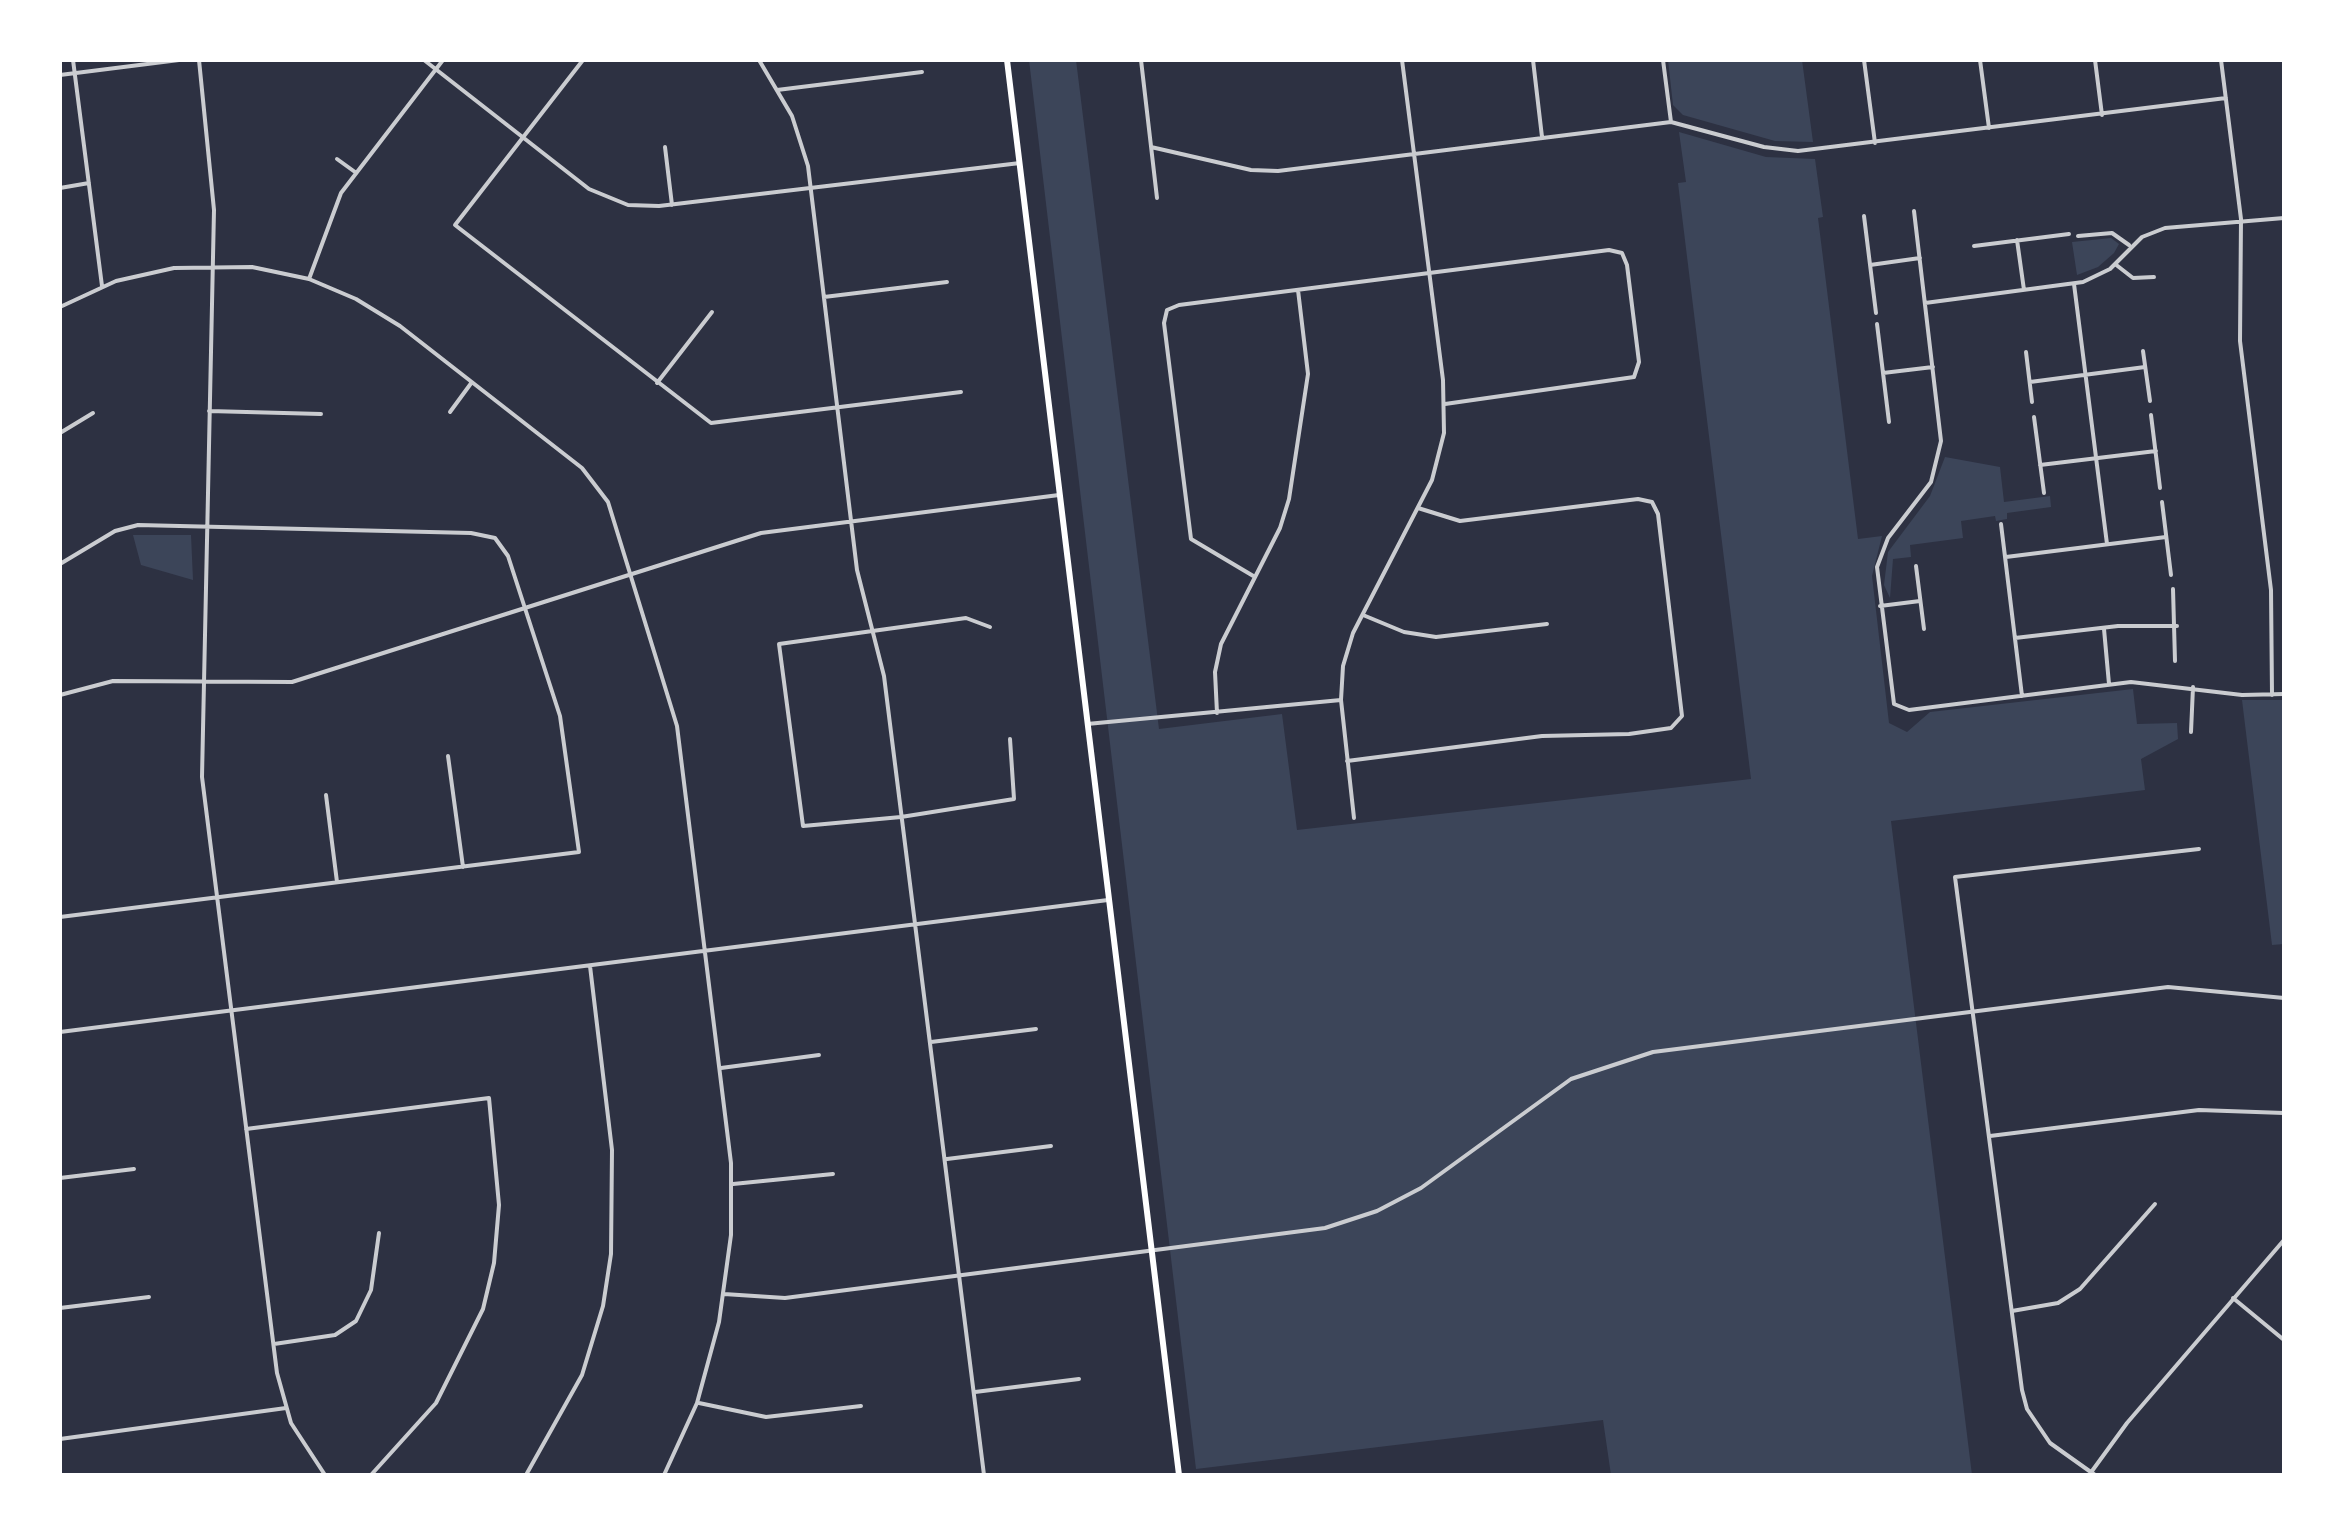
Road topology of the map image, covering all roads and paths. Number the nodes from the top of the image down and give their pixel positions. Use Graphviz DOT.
graph roads {
  1 [pos="73,60"];
  2 [pos="178,60"];
  3 [pos="199,60"];
  4 [pos="424,60"];
  5 [pos="443,60"];
  6 [pos="583,60"];
  7 [pos="759,60"];
  8 [pos="1007,60"];
  9 [pos="1141,60"];
  10 [pos="1402,60"];
  11 [pos="1533,60"];
  12 [pos="1663,60"];
  13 [pos="1864,60"];
  14 [pos="1980,60"];
  15 [pos="2095,60"];
  16 [pos="2222,60"];
  17 [pos="436,69"];
  18 [pos="922,72"];
  19 [pos="75,74"];
  20 [pos="60,75"];
  21 [pos="777,90"];
  22 [pos="2226,98"];
  23 [pos="2102,115"];
  24 [pos="1671,122"];
  25 [pos="1990,128"];
  26 [pos="523,137"];
  27 [pos="1542,137"];
  28 [pos="1875,143"];
  29 [pos="665,147"];
  30 [pos="1151,147"];
  31 [pos="1414,153"];
  32 [pos="337,159"];
  33 [pos="1020,163"];
  34 [pos="355,172"];
  35 [pos="89,183"];
  36 [pos="60,188"];
  37 [pos="810,188"];
  38 [pos="1158,198"];
  39 [pos="672,205"];
  40 [pos="1914,211"];
  41 [pos="1864,216"];
  42 [pos="2284,218"];
  43 [pos="2241,219"];
  44 [pos="2069,234"];
  45 [pos="2078,236"];
  46 [pos="2017,240"];
  47 [pos="1974,246"];
  48 [pos="2130,246"];
  49 [pos="1920,258"];
  50 [pos="1870,264"];
  51 [pos="2114,264"];
  52 [pos="213,265"];
  53 [pos="1429,273"];
  54 [pos="2154,277"];
  55 [pos="308,278"];
  56 [pos="947,282"];
  57 [pos="2074,284"];
  58 [pos="102,286"];
  59 [pos="1298,290"];
  60 [pos="2024,290"];
  61 [pos="824,297"];
  62 [pos="1925,302"];
  63 [pos="60,306"];
  64 [pos="712,312"];
  65 [pos="1876,314"];
  66 [pos="1877,324"];
  67 [pos="2143,351"];
  68 [pos="2026,352"];
  69 [pos="1933,367"];
  70 [pos="2145,367"];
  71 [pos="1883,373"];
  72 [pos="2086,375"];
  73 [pos="472,382"];
  74 [pos="2030,382"];
  75 [pos="658,383"];
  76 [pos="962,392"];
  77 [pos="2150,401"];
  78 [pos="2032,402"];
  79 [pos="1445,404"];
  80 [pos="837,408"];
  81 [pos="209,411"];
  82 [pos="450,412"];
  83 [pos="94,413"];
  84 [pos="321,414"];
  85 [pos="2152,415"];
  86 [pos="2034,417"];
  87 [pos="1889,422"];
  88 [pos="60,434"];
  89 [pos="2156,451"];
  90 [pos="2096,458"];
  91 [pos="2040,465"];
  92 [pos="2160,488"];
  93 [pos="2044,493"];
  94 [pos="1060,495"];
  95 [pos="2162,502"];
  96 [pos="1418,508"];
  97 [pos="851,520"];
  98 [pos="2002,524"];
  99 [pos="206,526"];
  100 [pos="2166,537"];
  101 [pos="2106,544"];
  102 [pos="2006,557"];
  103 [pos="60,564"];
  104 [pos="1916,566"];
  105 [pos="632,574"];
  106 [pos="2171,575"];
  107 [pos="1255,577"];
  108 [pos="2173,589"];
  109 [pos="1920,601"];
  110 [pos="1880,606"];
  111 [pos="526,608"];
  112 [pos="1363,615"];
  113 [pos="1548,624"];
  114 [pos="2177,626"];
  115 [pos="990,627"];
  116 [pos="2104,628"];
  117 [pos="870,629"];
  118 [pos="1924,629"];
  119 [pos="2016,638"];
  120 [pos="2175,661"];
  121 [pos="202,682"];
  122 [pos="2109,684"];
  123 [pos="2193,687"];
  124 [pos="2284,694"];
  125 [pos="2272,695"];
  126 [pos="60,696"];
  127 [pos="2022,696"];
  128 [pos="1341,700"];
  129 [pos="1218,712"];
  130 [pos="1087,724"];
  131 [pos="2191,732"];
  132 [pos="1010,739"];
  133 [pos="448,756"];
  134 [pos="1348,761"];
  135 [pos="326,794"];
  136 [pos="901,817"];
  137 [pos="1354,818"];
  138 [pos="2199,850"];
  139 [pos="462,867"];
  140 [pos="337,882"];
  141 [pos="217,897"];
  142 [pos="1108,900"];
  143 [pos="60,917"];
  144 [pos="914,925"];
  145 [pos="706,951"];
  146 [pos="590,966"];
  147 [pos="2284,998"];
  148 [pos="231,1011"];
  149 [pos="1974,1012"];
  150 [pos="1036,1028"];
  151 [pos="60,1032"];
  152 [pos="929,1042"];
  153 [pos="819,1055"];
  154 [pos="720,1068"];
  155 [pos="2284,1113"];
  156 [pos="246,1129"];
  157 [pos="1990,1136"];
  158 [pos="1051,1146"];
  159 [pos="944,1160"];
  160 [pos="134,1170"];
  161 [pos="833,1174"];
  162 [pos="60,1178"];
  163 [pos="732,1184"];
  164 [pos="2155,1204"];
  165 [pos="379,1233"];
  166 [pos="2284,1240"];
  167 [pos="1151,1252"];
  168 [pos="959,1276"];
  169 [pos="724,1294"];
  170 [pos="150,1297"];
  171 [pos="2233,1298"];
  172 [pos="60,1308"];
  173 [pos="2012,1312"];
  174 [pos="2284,1340"];
  175 [pos="273,1344"];
  176 [pos="1080,1378"];
  177 [pos="974,1392"];
  178 [pos="696,1403"];
  179 [pos="861,1406"];
  180 [pos="286,1408"];
  181 [pos="60,1439"];
  182 [pos="2092,1474"];
  183 [pos="325,1475"];
  184 [pos="372,1475"];
  185 [pos="526,1475"];
  186 [pos="664,1475"];
  187 [pos="984,1475"];
  188 [pos="1178,1475"];
  1 -- 19 [label="street"];
  2 -- 19 [label="street"];
  3 -- 52 [label="street"];
  4 -- 17 [label="street"];
  5 -- 17 [label="street"];
  6 -- 26 [label="street"];
  7 -- 21 [label="street"];
  8 -- 33 [label="main road"];
  9 -- 30 [label="street"];
  10 -- 31 [label="street"];
  11 -- 27 [label="street"];
  12 -- 24 [label="street"];
  13 -- 28 [label="street"];
  14 -- 25 [label="street"];
  15 -- 23 [label="street"];
  16 -- 22 [label="street"];
  17 -- 26 [label="street"];
  17 -- 34 [label="street"];
  18 -- 21 [label="street"];
  19 -- 20 [label="street"];
  19 -- 35 [label="street"];
  21 -- 37 [label="street"];
  22 -- 23 [label="street"];
  22 -- 43 [label="street"];
  23 -- 25 [label="street"];
  24 -- 27 [label="street"];
  24 -- 28 [label="street"];
  25 -- 28 [label="street"];
  26 -- 39 [label="street"];
  26 -- 75 [label="street"];
  27 -- 31 [label="street"];
  29 -- 39 [label="street"];
  30 -- 31 [label="street"];
  30 -- 38 [label="street"];
  31 -- 53 [label="street"];
  32 -- 34 [label="street"];
  33 -- 37 [label="street"];
  33 -- 94 [label="main road"];
  34 -- 55 [label="street"];
  35 -- 36 [label="street"];
  35 -- 58 [label="street"];
  37 -- 39 [label="street"];
  37 -- 61 [label="street"];
  40 -- 49 [label="street"];
  41 -- 50 [label="street"];
  42 -- 43 [label="street"];
  43 -- 48 [label="street"];
  43 -- 125 [label="street"];
  44 -- 46 [label="street"];
  45 -- 48 [label="street"];
  46 -- 47 [label="street"];
  46 -- 60 [label="street"];
  48 -- 51 [label="street"];
  49 -- 50 [label="street"];
  49 -- 62 [label="street"];
  50 -- 65 [label="street"];
  51 -- 54 [label="street"];
  51 -- 57 [label="street"];
  52 -- 55 [label="street"];
  52 -- 58 [label="street"];
  52 -- 81 [label="street"];
  53 -- 59 [label="street"];
  53 -- 79 [label="street"];
  53 -- 79 [label="street"];
  55 -- 73 [label="street"];
  56 -- 61 [label="street"];
  57 -- 60 [label="street"];
  57 -- 72 [label="street"];
  58 -- 63 [label="street"];
  59 -- 107 [label="street"];
  59 -- 107 [label="street"];
  60 -- 62 [label="street"];
  61 -- 80 [label="street"];
  62 -- 69 [label="street"];
  64 -- 75 [label="street"];
  66 -- 71 [label="street"];
  67 -- 70 [label="street"];
  68 -- 74 [label="street"];
  69 -- 71 [label="street"];
  69 -- 110 [label="street"];
  70 -- 72 [label="street"];
  70 -- 77 [label="street"];
  71 -- 87 [label="street"];
  72 -- 74 [label="street"];
  72 -- 90 [label="street"];
  73 -- 82 [label="street"];
  73 -- 105 [label="street"];
  74 -- 78 [label="street"];
  75 -- 80 [label="street"];
  76 -- 80 [label="street"];
  79 -- 96 [label="street"];
  80 -- 97 [label="street"];
  81 -- 84 [label="street"];
  81 -- 99 [label="street"];
  83 -- 88 [label="street"];
  85 -- 89 [label="street"];
  86 -- 91 [label="street"];
  89 -- 90 [label="street"];
  89 -- 92 [label="street"];
  90 -- 91 [label="street"];
  90 -- 101 [label="street"];
  91 -- 93 [label="street"];
  94 -- 97 [label="street"];
  94 -- 130 [label="main road"];
  95 -- 100 [label="street"];
  96 -- 112 [label="street"];
  96 -- 134 [label="street"];
  97 -- 105 [label="street"];
  97 -- 117 [label="street"];
  98 -- 102 [label="street"];
  99 -- 103 [label="street"];
  99 -- 111 [label="street"];
  99 -- 121 [label="street"];
  100 -- 101 [label="street"];
  100 -- 106 [label="street"];
  101 -- 102 [label="street"];
  102 -- 119 [label="street"];
  104 -- 109 [label="street"];
  105 -- 111 [label="street"];
  105 -- 145 [label="street"];
  107 -- 129 [label="street"];
  108 -- 114 [label="street"];
  109 -- 110 [label="street"];
  109 -- 118 [label="street"];
  110 -- 127 [label="street"];
  111 -- 121 [label="street"];
  111 -- 139 [label="street"];
  112 -- 113 [label="street"];
  112 -- 128 [label="street"];
  114 -- 116 [label="street"];
  114 -- 120 [label="street"];
  115 -- 117 [label="street"];
  116 -- 119 [label="street"];
  116 -- 122 [label="street"];
  117 -- 136 [label="street"];
  117 -- 136 [label="street"];
  119 -- 127 [label="street"];
  121 -- 126 [label="street"];
  121 -- 141 [label="street"];
  122 -- 123 [label="street"];
  122 -- 127 [label="street"];
  123 -- 125 [label="street"];
  123 -- 131 [label="street"];
  124 -- 125 [label="street"];
  128 -- 129 [label="street"];
  128 -- 134 [label="street"];
  129 -- 130 [label="street"];
  130 -- 142 [label="main road"];
  132 -- 136 [label="street"];
  133 -- 139 [label="street"];
  134 -- 137 [label="street"];
  135 -- 140 [label="street"];
  136 -- 144 [label="street"];
  138 -- 149 [label="street"];
  139 -- 140 [label="street"];
  140 -- 141 [label="street"];
  141 -- 143 [label="street"];
  141 -- 148 [label="street"];
  142 -- 144 [label="street"];
  142 -- 167 [label="main road"];
  144 -- 145 [label="street"];
  144 -- 152 [label="street"];
  145 -- 146 [label="street"];
  145 -- 154 [label="street"];
  146 -- 148 [label="street"];
  146 -- 185 [label="street"];
  147 -- 149 [label="street"];
  148 -- 151 [label="street"];
  148 -- 156 [label="street"];
  149 -- 157 [label="street"];
  149 -- 167 [label="street"];
  150 -- 152 [label="street"];
  152 -- 159 [label="street"];
  153 -- 154 [label="street"];
  154 -- 163 [label="street"];
  155 -- 157 [label="street"];
  156 -- 175 [label="street"];
  156 -- 184 [label="street"];
  157 -- 173 [label="street"];
  158 -- 159 [label="street"];
  159 -- 168 [label="street"];
  160 -- 162 [label="street"];
  161 -- 163 [label="street"];
  163 -- 169 [label="street"];
  164 -- 173 [label="street"];
  165 -- 175 [label="street"];
  166 -- 171 [label="street"];
  167 -- 168 [label="street"];
  167 -- 188 [label="main road"];
  168 -- 169 [label="street"];
  168 -- 177 [label="street"];
  169 -- 178 [label="street"];
  170 -- 172 [label="street"];
  171 -- 174 [label="street"];
  171 -- 182 [label="street"];
  173 -- 182 [label="street"];
  175 -- 180 [label="street"];
  176 -- 177 [label="street"];
  177 -- 187 [label="street"];
  178 -- 179 [label="street"];
  178 -- 186 [label="street"];
  180 -- 181 [label="street"];
  180 -- 183 [label="street"];
}
